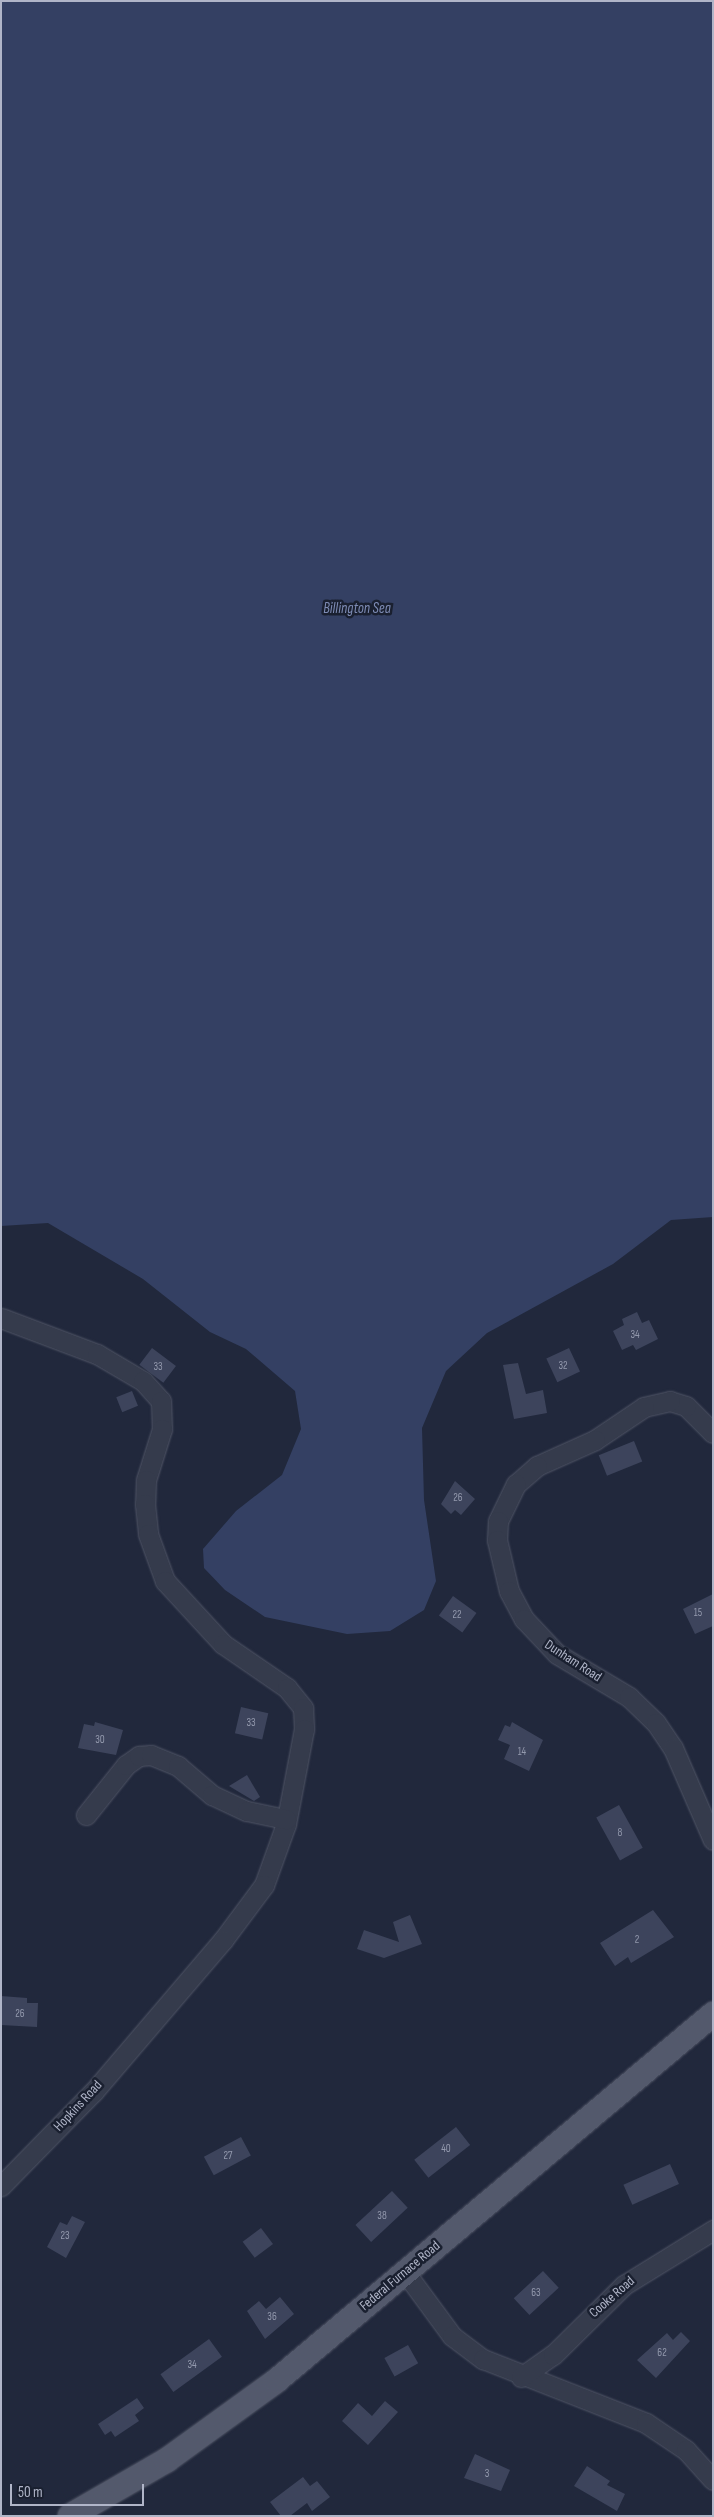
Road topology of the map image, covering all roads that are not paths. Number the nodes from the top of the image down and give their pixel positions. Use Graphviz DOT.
graph roads {
  1 [pos="1,1318"];
  2 [pos="713,1433"];
  3 [pos="86,1815"];
  4 [pos="286,1819"];
  5 [pos="713,1840"];
  6 [pos="713,2014"];
  7 [pos="1,2186"];
  8 [pos="713,2230"];
  9 [pos="405,2272"];
  10 [pos="521,2378"];
  11 [pos="713,2480"];
  12 [pos="70,2516"];
  1 -- 4 [label="street, Hopkins Road"];
  2 -- 5 [label="street, Dunham Road"];
  3 -- 4 [label="street"];
  4 -- 7 [label="street, Hopkins Road"];
  6 -- 9 [label="main road, Federal Furnace Road"];
  8 -- 10 [label="street, Cooke Road"];
  9 -- 10 [label="street"];
  9 -- 12 [label="main road, Federal Furnace Road"];
  10 -- 11 [label="street"];
}
